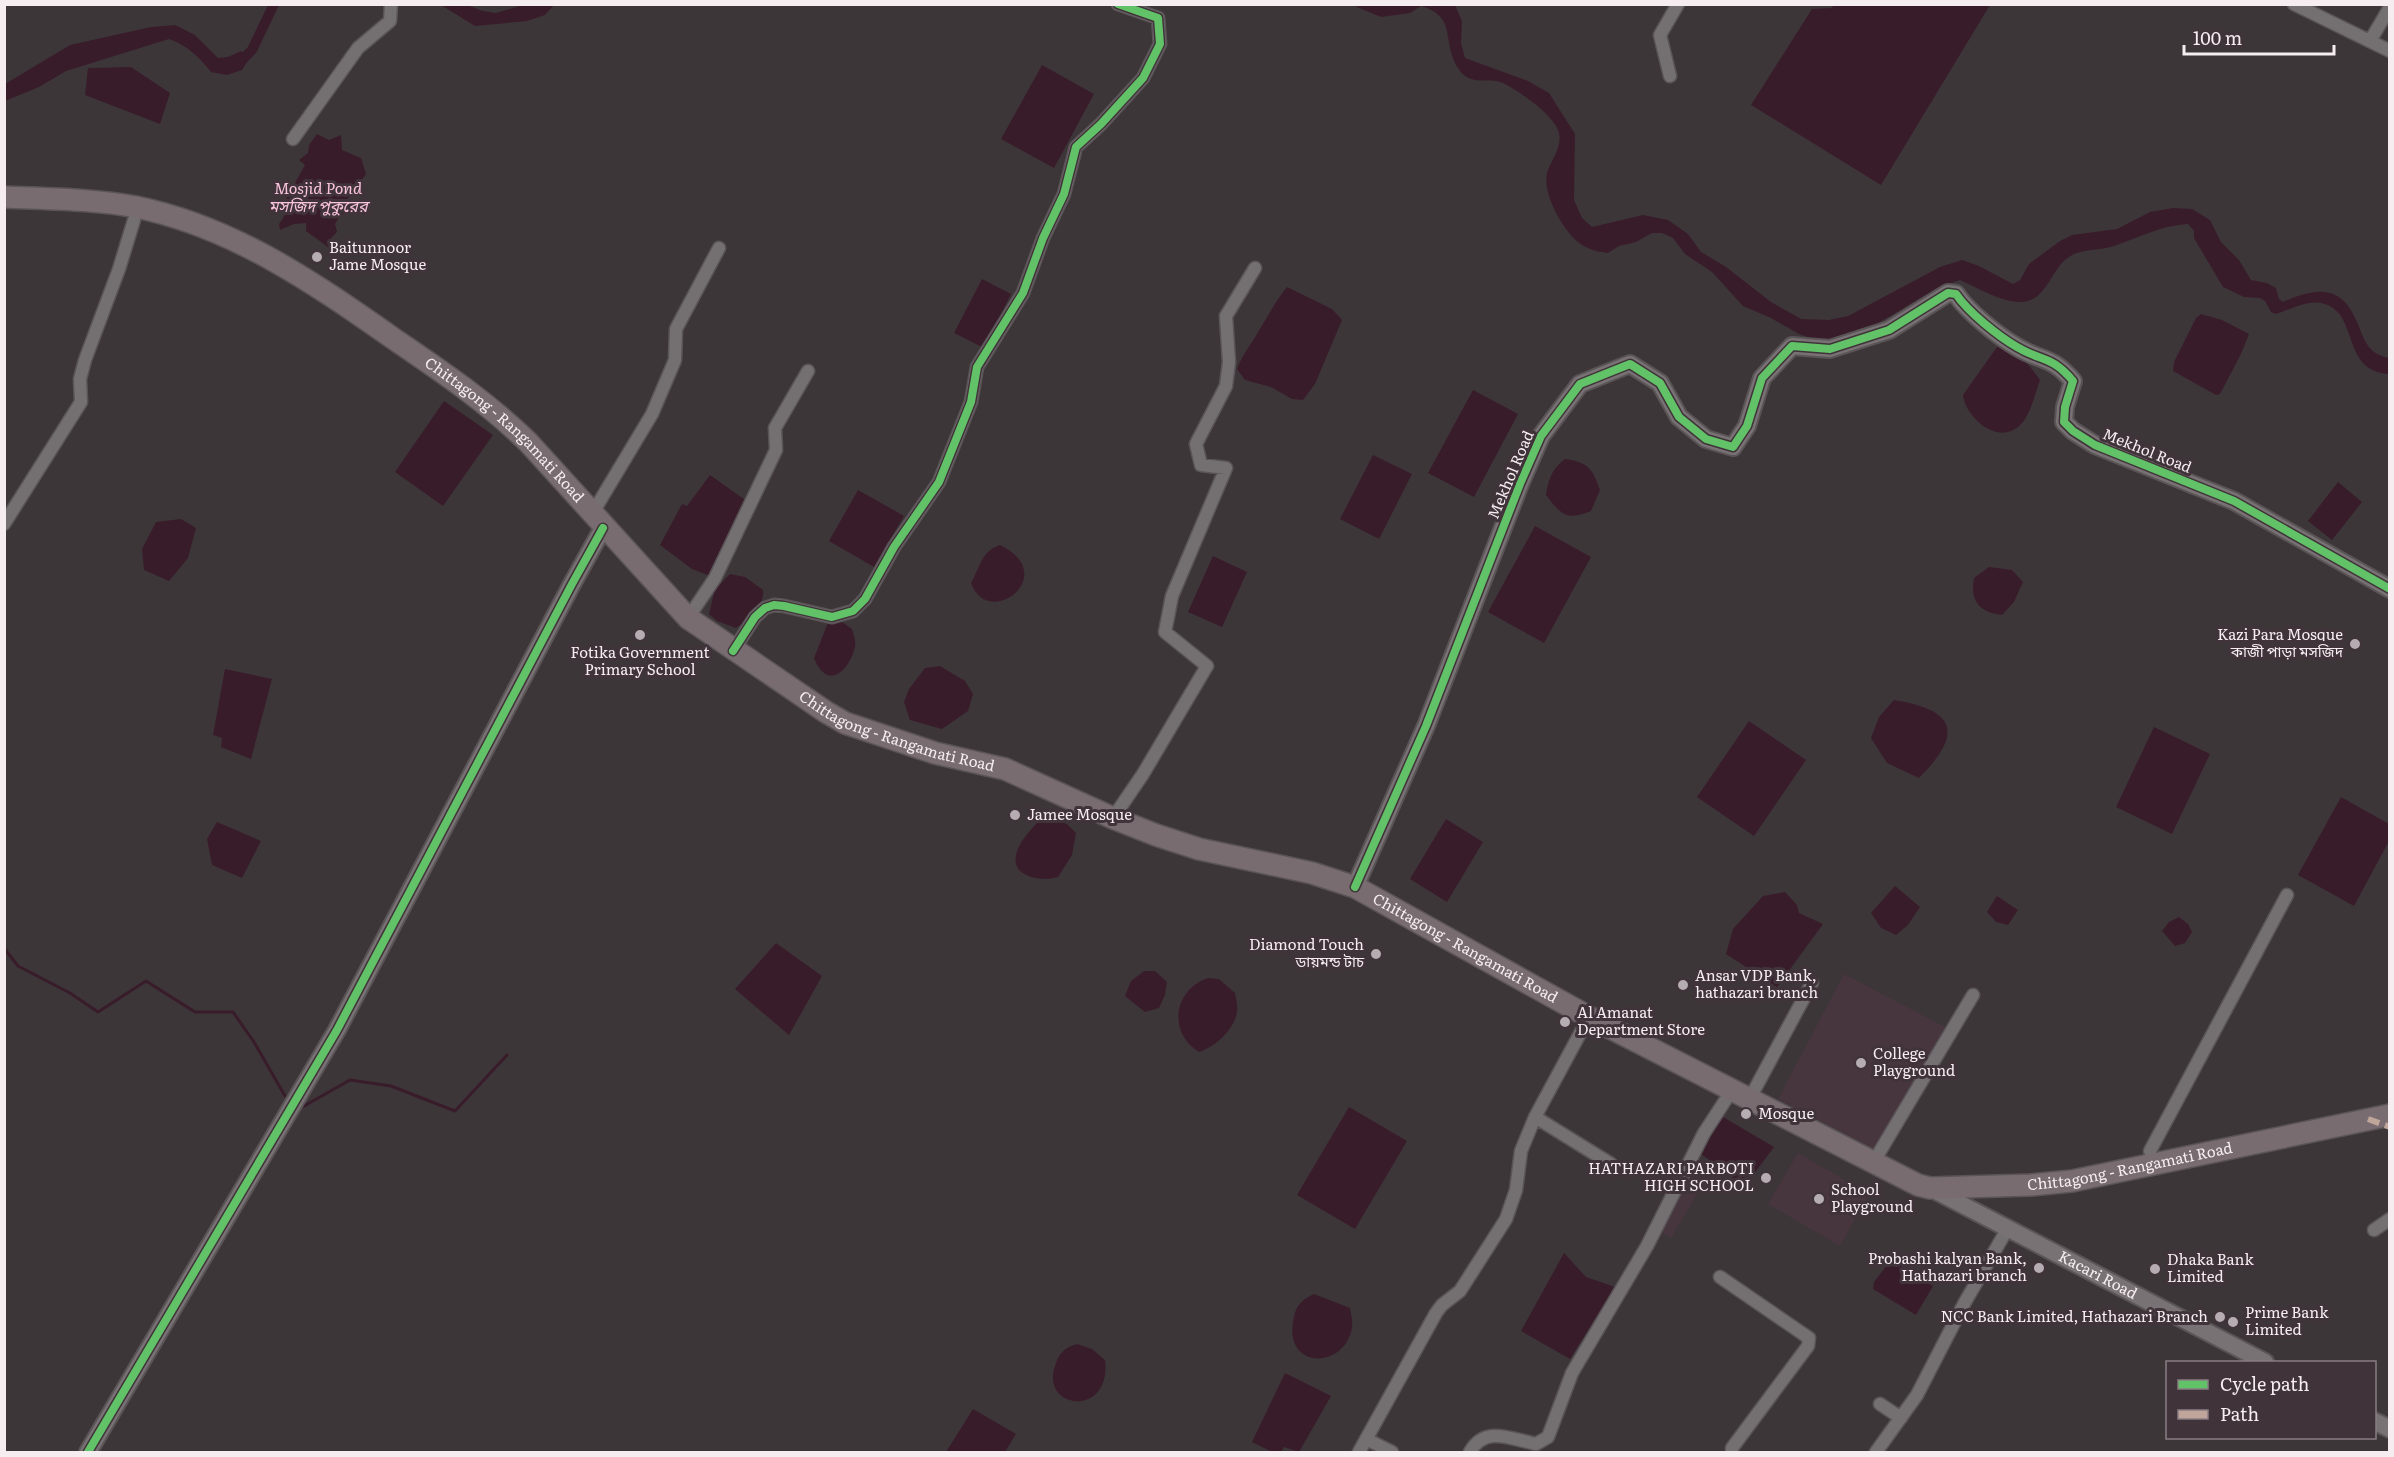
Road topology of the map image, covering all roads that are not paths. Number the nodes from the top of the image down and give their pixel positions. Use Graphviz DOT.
graph roads {
  1 [pos="391,4"];
  2 [pos="1118,4"];
  3 [pos="1678,4"];
  4 [pos="2294,4"];
  5 [pos="2390,7"];
  6 [pos="2370,41"];
  7 [pos="2390,51"];
  8 [pos="1670,76"];
  9 [pos="292,139"];
  10 [pos="4,197"];
  11 [pos="4,210"];
  12 [pos="135,214"];
  13 [pos="719,248"];
  14 [pos="1255,268"];
  15 [pos="808,371"];
  16 [pos="598,521"];
  17 [pos="4,524"];
  18 [pos="2390,589"];
  19 [pos="688,618"];
  20 [pos="734,651"];
  21 [pos="1113,819"];
  22 [pos="1355,887"];
  23 [pos="2287,895"];
  24 [pos="1812,983"];
  25 [pos="1973,995"];
  26 [pos="1589,1017"];
  27 [pos="1741,1094"];
  28 [pos="2390,1105"];
  29 [pos="2390,1115"];
  30 [pos="1535,1116"];
  31 [pos="2368,1119"];
  32 [pos="2390,1127"];
  33 [pos="2150,1151"];
  34 [pos="1873,1163"];
  35 [pos="1611,1164"];
  36 [pos="2000,1180"];
  37 [pos="1930,1182"];
  38 [pos="2390,1219"];
  39 [pos="2008,1228"];
  40 [pos="2374,1230"];
  41 [pos="1720,1277"];
  42 [pos="2263,1361"];
  43 [pos="1880,1404"];
  44 [pos="1901,1418"];
  45 [pos="2376,1422"];
  46 [pos="2390,1429"];
  47 [pos="1366,1439"];
  48 [pos="88,1452"];
  49 [pos="1359,1452"];
  50 [pos="1392,1452"];
  51 [pos="1470,1452"];
  52 [pos="1732,1452"];
  53 [pos="1876,1452"];
  1 -- 9 [label="street"];
  2 -- 20 [label="street"];
  3 -- 8 [label="street"];
  4 -- 6 [label="street"];
  5 -- 6 [label="street"];
  6 -- 7 [label="street"];
  10 -- 12 [label="highway, Chittagong - Rangamati Road"];
  11 -- 12 [label="highway"];
  12 -- 16 [label="highway, Chittagong - Rangamati Road"];
  12 -- 17 [label="street"];
  13 -- 16 [label="street"];
  14 -- 21 [label="street"];
  15 -- 19 [label="street"];
  16 -- 19 [label="highway, Chittagong - Rangamati Road"];
  16 -- 48 [label="street"];
  18 -- 22 [label="street, Mekhol Road"];
  19 -- 20 [label="highway, Chittagong - Rangamati Road"];
  20 -- 21 [label="highway, Chittagong - Rangamati Road"];
  21 -- 22 [label="highway, Chittagong - Rangamati Road"];
  22 -- 26 [label="highway, Chittagong - Rangamati Road"];
  23 -- 33 [label="street"];
  24 -- 27 [label="street"];
  25 -- 34 [label="street"];
  26 -- 27 [label="highway, Chittagong - Rangamati Road"];
  26 -- 30 [label="street"];
  27 -- 34 [label="highway, Chittagong - Rangamati Road"];
  27 -- 51 [label="street"];
  28 -- 33 [label="highway, Chittagong - Rangamati Road"];
  29 -- 31 [label="highway, Chittagong - Rangamati Road"];
  30 -- 35 [label="street"];
  30 -- 47 [label="street"];
  31 -- 32 [label="street"];
  31 -- 36 [label="highway, Chittagong - Rangamati Road"];
  33 -- 36 [label="highway, Chittagong - Rangamati Road"];
  34 -- 37 [label="highway, Chittagong - Rangamati Road"];
  36 -- 37 [label="highway, Chittagong - Rangamati Road"];
  37 -- 39 [label="street, Kacari Road"];
  38 -- 40 [label="street"];
  39 -- 42 [label="street, Kacari Road"];
  39 -- 44 [label="street"];
  41 -- 52 [label="street"];
  43 -- 44 [label="street"];
  44 -- 53 [label="street"];
  45 -- 46 [label="street"];
  47 -- 49 [label="street"];
  47 -- 50 [label="street"];
}
